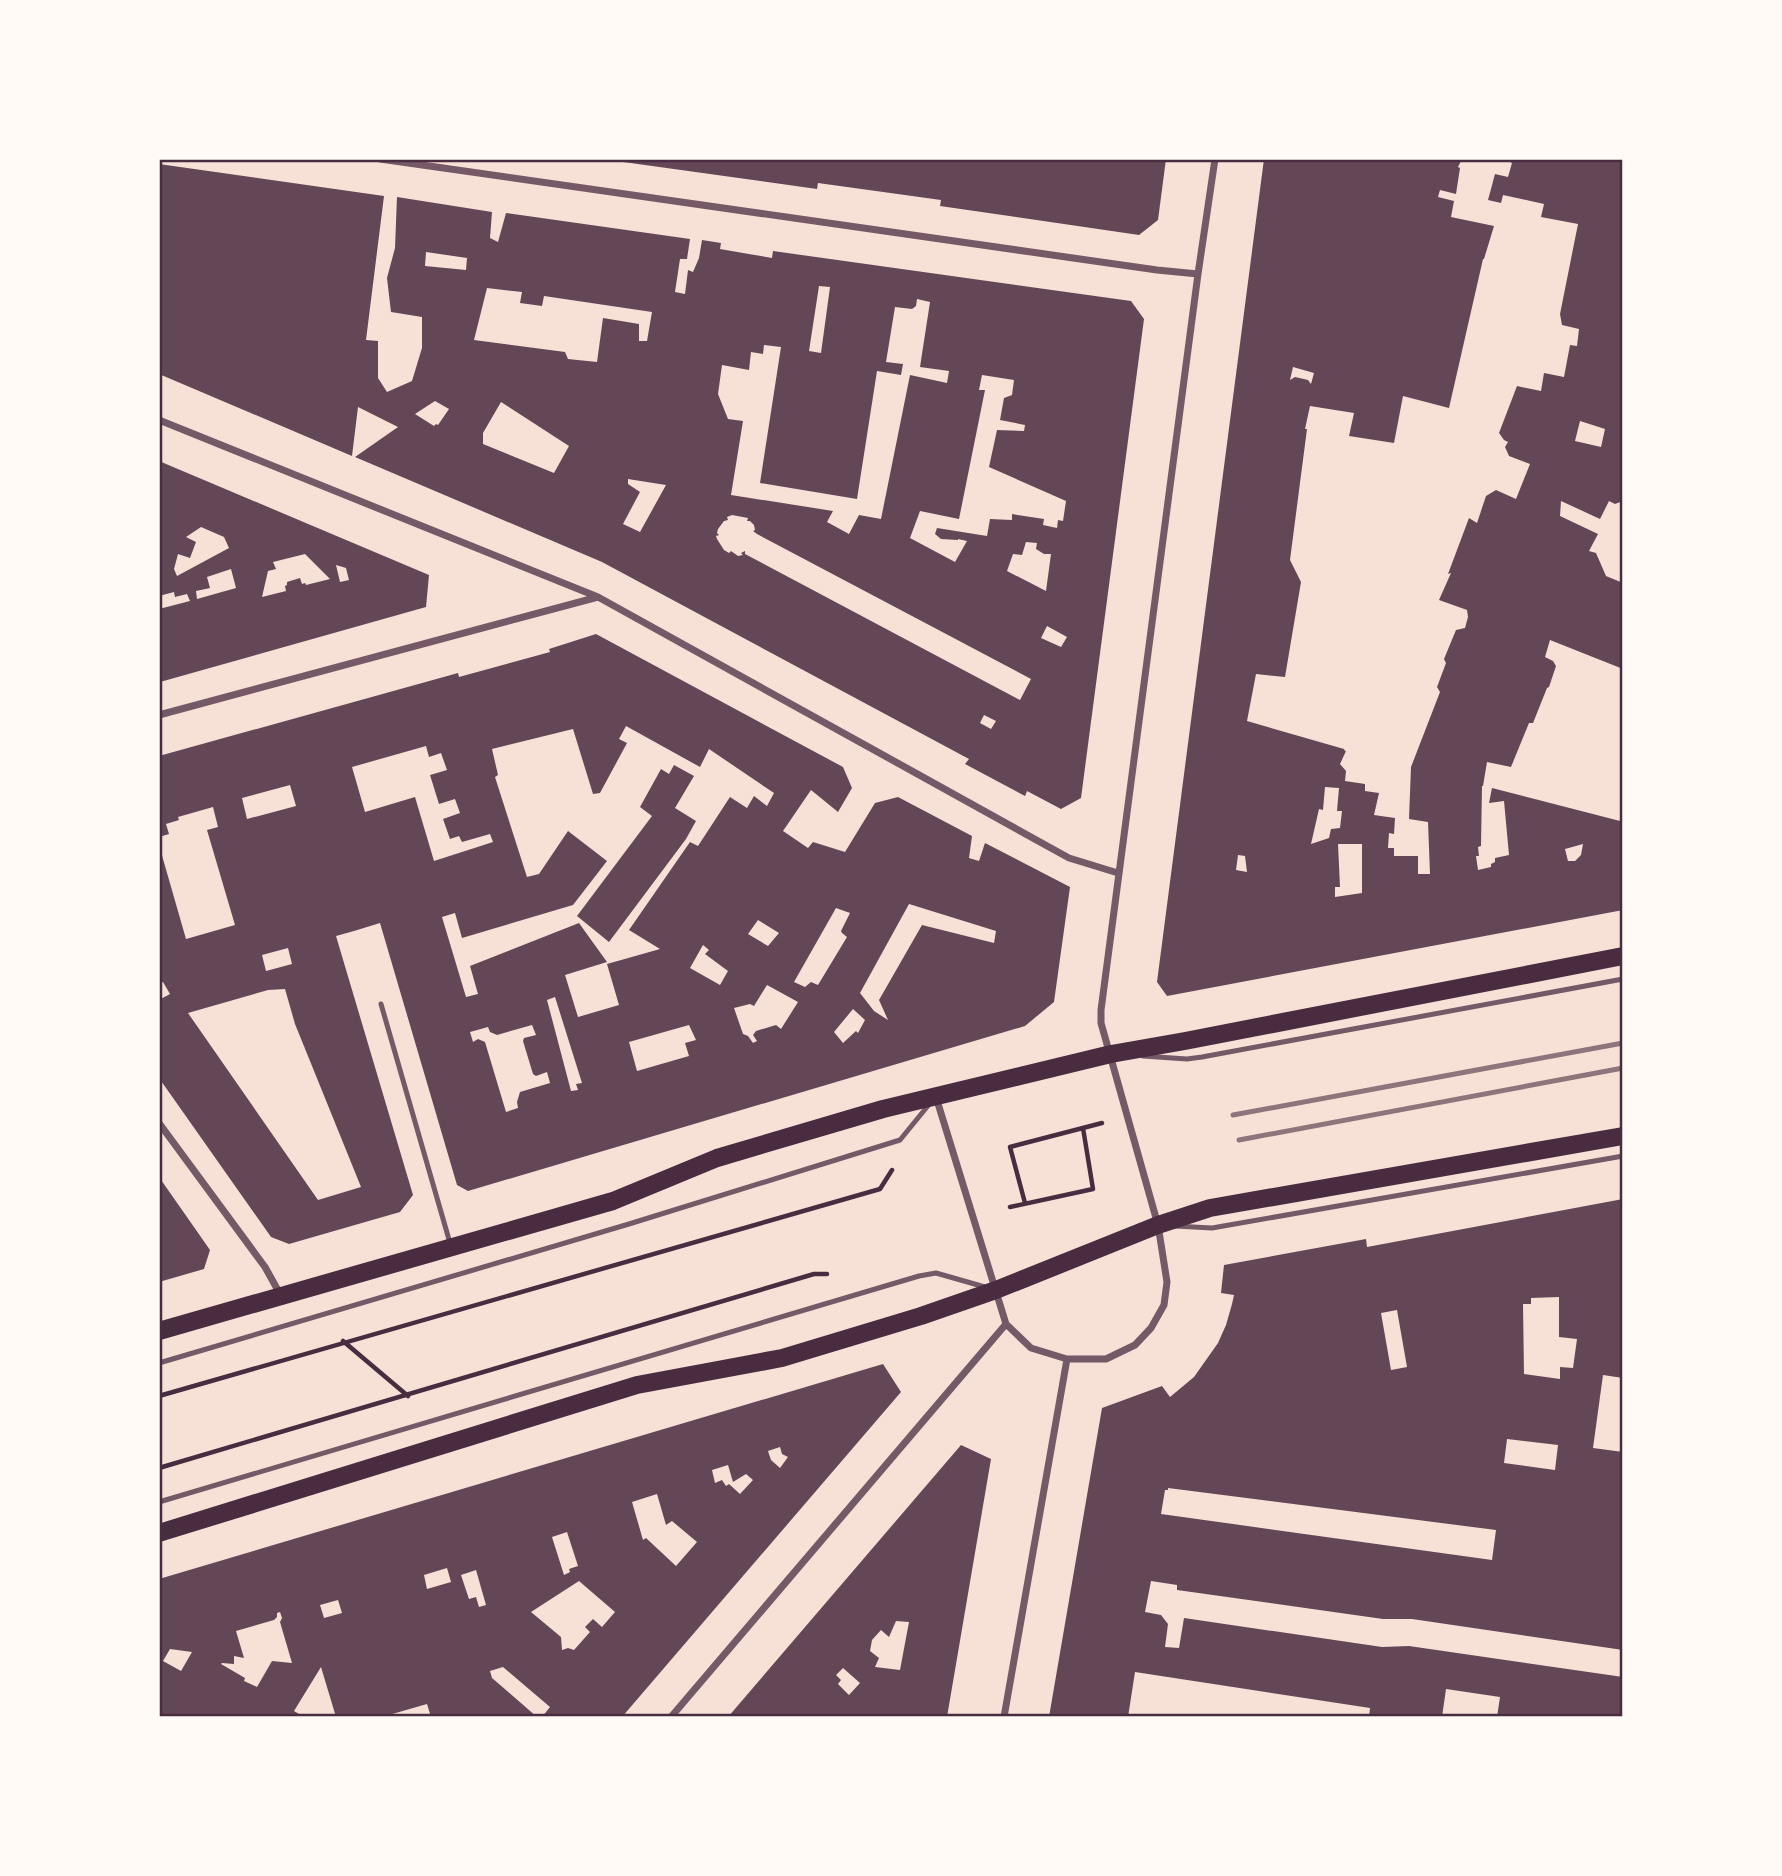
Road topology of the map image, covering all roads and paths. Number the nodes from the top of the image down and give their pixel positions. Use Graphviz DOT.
graph roads {
  1 [pos="380,159"];
  2 [pos="1215,159"];
  3 [pos="1198,274"];
  4 [pos="159,420"];
  5 [pos="598,597"];
  6 [pos="159,715"];
  7 [pos="1118,873"];
  8 [pos="1623,956"];
  9 [pos="1623,979"];
  10 [pos="381,1004"];
  11 [pos="1111,1054"];
  12 [pos="935,1097"];
  13 [pos="159,1123"];
  14 [pos="1103,1123"];
  15 [pos="1083,1128"];
  16 [pos="1623,1136"];
  17 [pos="1623,1156"];
  18 [pos="894,1166"];
  19 [pos="1025,1203"];
  20 [pos="1010,1207"];
  21 [pos="1158,1225"];
  22 [pos="452,1247"];
  23 [pos="996,1290"];
  24 [pos="281,1296"];
  25 [pos="1006,1324"];
  26 [pos="159,1331"];
  27 [pos="335,1335"];
  28 [pos="344,1343"];
  29 [pos="1067,1359"];
  30 [pos="159,1363"];
  31 [pos="159,1396"];
  32 [pos="418,1402"];
  33 [pos="159,1502"];
  34 [pos="159,1534"];
  35 [pos="671,1717"];
  36 [pos="1004,1717"];
  1 -- 3 [label="street"];
  2 -- 3 [label="street"];
  3 -- 7 [label="street"];
  4 -- 5 [label="street"];
  5 -- 6 [label="street"];
  5 -- 7 [label="street"];
  7 -- 11 [label="street"];
  8 -- 11 [label="main road"];
  9 -- 11 [label="lane"];
  10 -- 22 [label="lane"];
  11 -- 12 [label="main road"];
  11 -- 21 [label="street"];
  12 -- 22 [label="main road"];
  12 -- 23 [label="street"];
  12 -- 30 [label="lane"];
  13 -- 24 [label="street"];
  14 -- 15 [label="path"];
  15 -- 19 [label="path"];
  15 -- 19 [label="path"];
  16 -- 21 [label="main road"];
  17 -- 21 [label="lane"];
  18 -- 28 [label="path"];
  19 -- 20 [label="path"];
  21 -- 23 [label="main road"];
  21 -- 29 [label="street"];
  22 -- 24 [label="main road"];
  23 -- 25 [label="street"];
  23 -- 33 [label="lane"];
  23 -- 34 [label="main road"];
  24 -- 26 [label="main road"];
  25 -- 29 [label="street"];
  25 -- 35 [label="street"];
  27 -- 28 [label="path"];
  28 -- 31 [label="path"];
  28 -- 32 [label="path"];
  29 -- 36 [label="street"];
}
